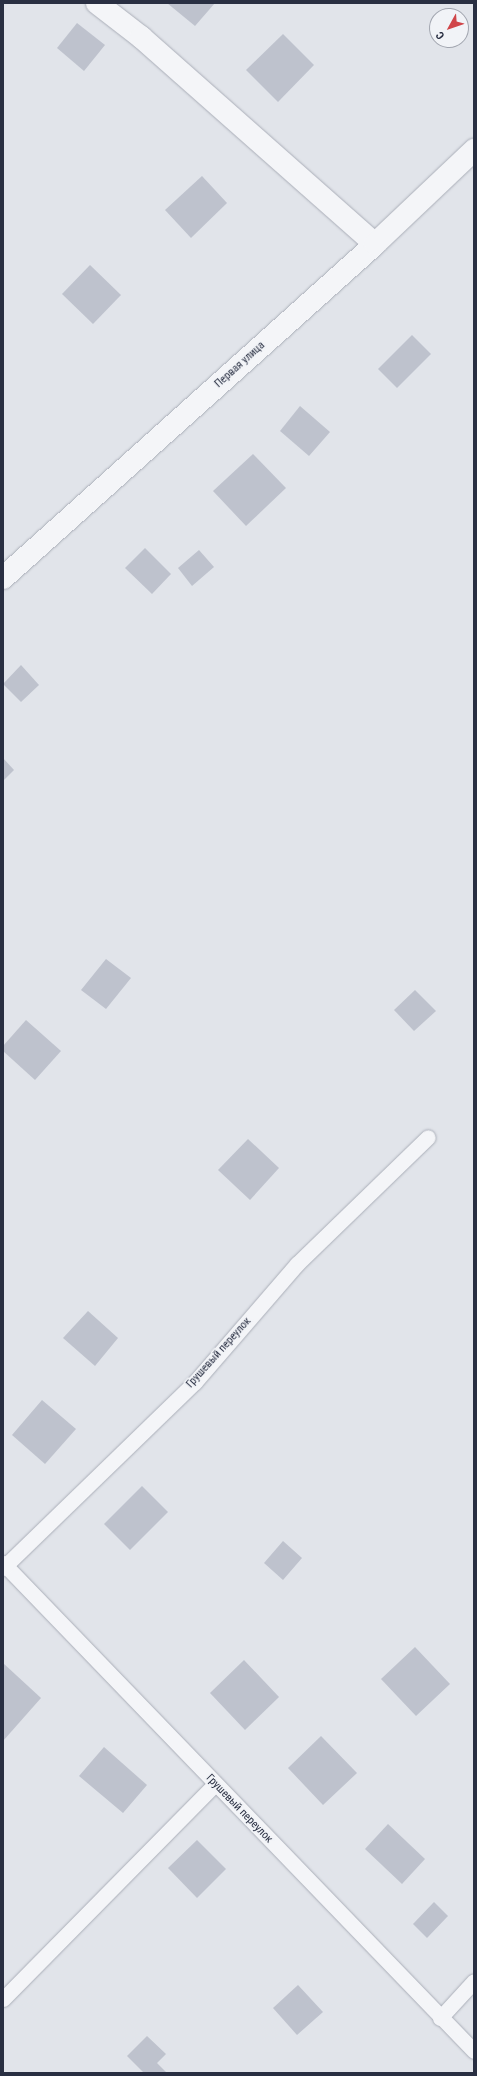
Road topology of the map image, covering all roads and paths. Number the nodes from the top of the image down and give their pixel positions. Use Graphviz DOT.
graph roads {
  1 [pos="96,3"];
  2 [pos="474,150"];
  3 [pos="375,244"];
  4 [pos="3,578"];
  5 [pos="428,1137"];
  6 [pos="4,1565"];
  7 [pos="215,1784"];
  8 [pos="474,1981"];
  9 [pos="3,1999"];
  10 [pos="440,2018"];
  11 [pos="474,2051"];
  1 -- 3 [label="street"];
  2 -- 3 [label="street, Первая улица"];
  3 -- 4 [label="street, Первая улица"];
  5 -- 6 [label="lane, Грушевый переулок"];
  6 -- 7 [label="lane, Грушевый переулок"];
  7 -- 9 [label="lane"];
  7 -- 10 [label="lane, Грушевый переулок"];
  8 -- 10 [label="lane"];
  10 -- 11 [label="lane, Грушевый переулок"];
}
